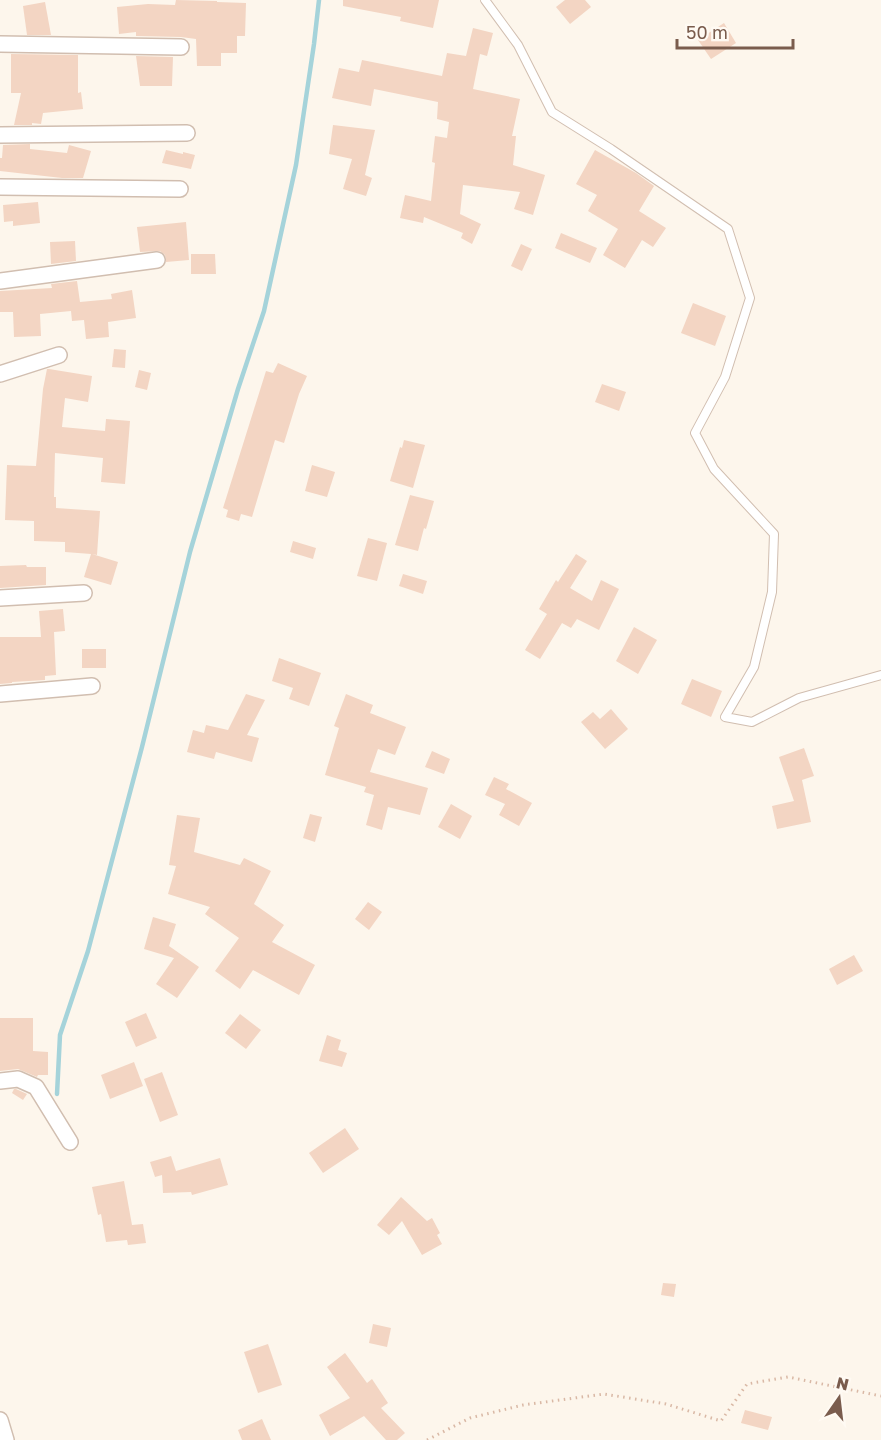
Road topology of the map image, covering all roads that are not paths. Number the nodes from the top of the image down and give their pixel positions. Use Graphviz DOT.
graph roads {
  1 [pos="485,0"];
  2 [pos="0,44"];
  3 [pos="181,47"];
  4 [pos="188,133"];
  5 [pos="0,135"];
  6 [pos="0,187"];
  7 [pos="180,189"];
  8 [pos="157,260"];
  9 [pos="0,281"];
  10 [pos="59,355"];
  11 [pos="0,374"];
  12 [pos="84,592"];
  13 [pos="0,598"];
  14 [pos="881,675"];
  15 [pos="92,686"];
  16 [pos="0,694"];
  17 [pos="0,1081"];
  18 [pos="70,1142"];
  19 [pos="0,1420"];
  20 [pos="6,1440"];
  1 -- 14 [label="lane"];
  2 -- 3 [label="street"];
  4 -- 5 [label="street"];
  6 -- 7 [label="street"];
  8 -- 9 [label="street"];
  10 -- 11 [label="street"];
  12 -- 13 [label="street"];
  15 -- 16 [label="street"];
  17 -- 18 [label="street"];
  19 -- 20 [label="street"];
}
